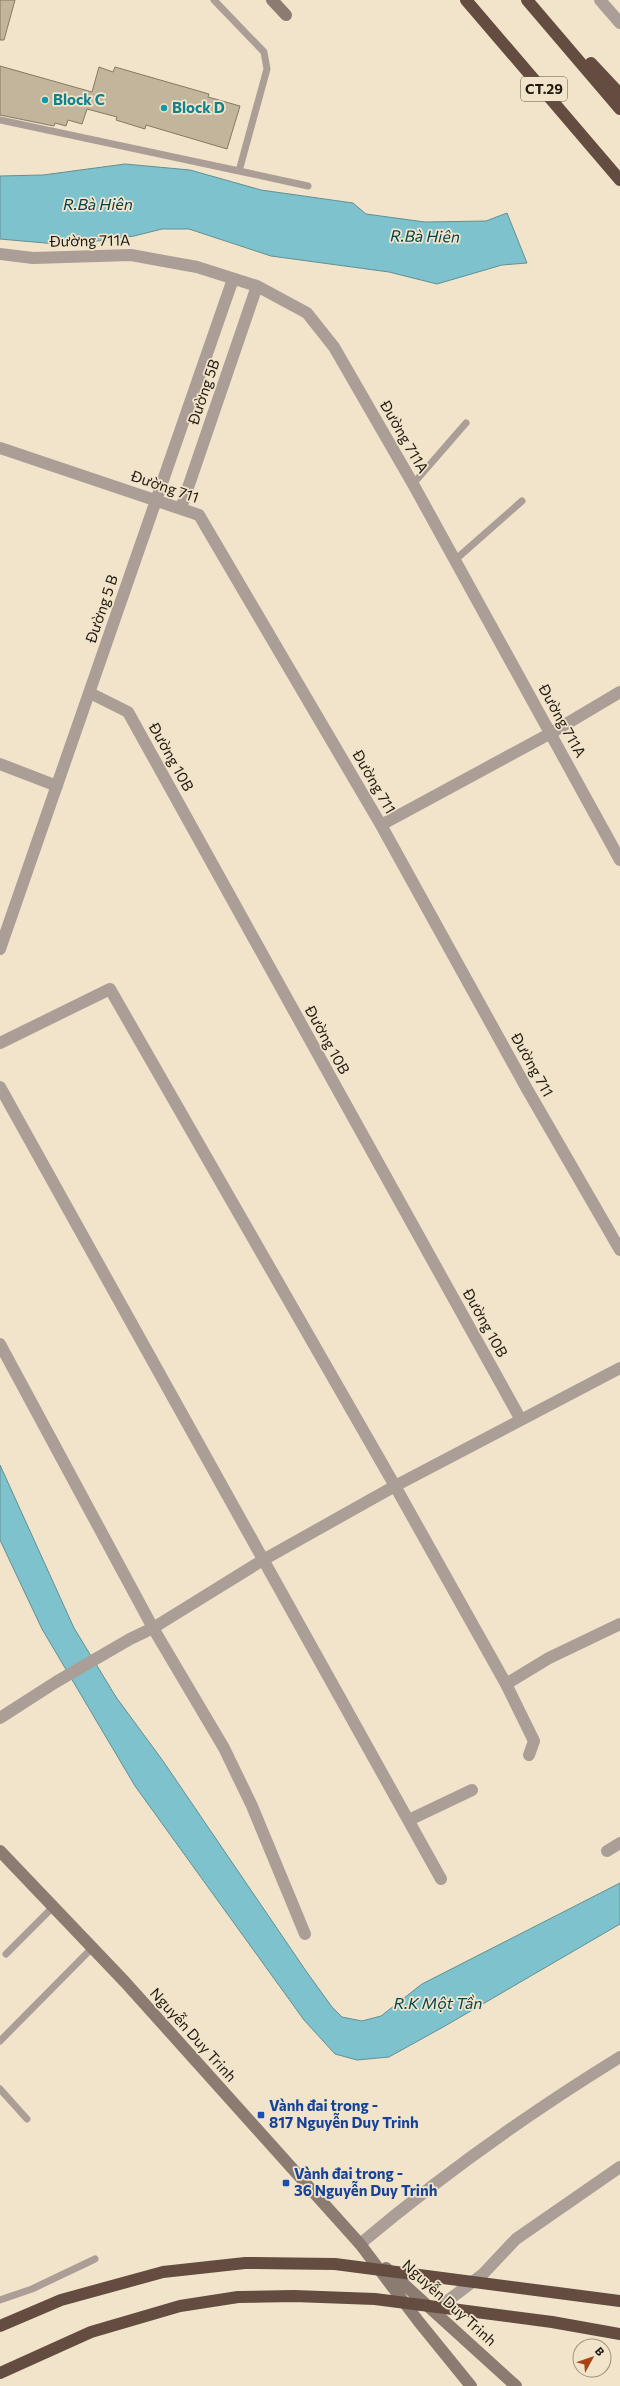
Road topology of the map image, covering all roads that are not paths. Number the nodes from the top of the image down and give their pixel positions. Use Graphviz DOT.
graph roads {
  1 [pos="214,0"];
  2 [pos="272,0"];
  3 [pos="466,0"];
  4 [pos="527,0"];
  5 [pos="533,0"];
  6 [pos="600,0"];
  7 [pos="286,15"];
  8 [pos="620,22"];
  9 [pos="620,94"];
  10 [pos="620,108"];
  11 [pos="0,120"];
  12 [pos="239,171"];
  13 [pos="620,180"];
  14 [pos="308,186"];
  15 [pos="0,254"];
  16 [pos="233,279"];
  17 [pos="257,286"];
  18 [pos="466,423"];
  19 [pos="0,448"];
  20 [pos="413,484"];
  21 [pos="156,500"];
  22 [pos="522,501"];
  23 [pos="181,508"];
  24 [pos="455,560"];
  25 [pos="620,692"];
  26 [pos="90,693"];
  27 [pos="551,733"];
  28 [pos="0,764"];
  29 [pos="57,786"];
  30 [pos="381,825"];
  31 [pos="620,860"];
  32 [pos="0,949"];
  33 [pos="0,1043"];
  34 [pos="0,1088"];
  35 [pos="620,1250"];
  36 [pos="0,1344"];
  37 [pos="620,1368"];
  38 [pos="521,1420"];
  39 [pos="395,1486"];
  40 [pos="262,1560"];
  41 [pos="620,1624"];
  42 [pos="153,1628"];
  43 [pos="506,1684"];
  44 [pos="0,1718"];
  45 [pos="529,1755"];
  46 [pos="472,1790"];
  47 [pos="409,1820"];
  48 [pos="620,1843"];
  49 [pos="0,1851"];
  50 [pos="607,1851"];
  51 [pos="441,1879"];
  52 [pos="54,1907"];
  53 [pos="305,1934"];
  54 [pos="92,1948"];
  55 [pos="6,1954"];
  56 [pos="0,2041"];
  57 [pos="620,2057"];
  58 [pos="0,2089"];
  59 [pos="27,2119"];
  60 [pos="620,2167"];
  61 [pos="360,2244"];
  62 [pos="95,2259"];
  63 [pos="0,2300"];
  64 [pos="620,2301"];
  65 [pos="434,2311"];
  66 [pos="0,2326"];
  67 [pos="620,2334"];
  68 [pos="0,2373"];
  69 [pos="471,2386"];
  70 [pos="516,2386"];
  1 -- 12 [label="lane"];
  2 -- 7 [label="main road"];
  3 -- 13 [label="highway, CT.29"];
  4 -- 10 [label="highway, CT.29"];
  5 -- 9 [label="highway"];
  6 -- 8 [label="street"];
  11 -- 12 [label="lane"];
  12 -- 14 [label="lane"];
  15 -- 16 [label="street, Đường 711A"];
  16 -- 17 [label="street, Đường 711A"];
  16 -- 21 [label="street, Đường 5 B"];
  17 -- 20 [label="street, Đường 711A"];
  17 -- 23 [label="street, Đường 5B"];
  18 -- 20 [label="lane"];
  19 -- 21 [label="street, Đường 711"];
  20 -- 24 [label="street, Đường 711A"];
  21 -- 23 [label="street, Đường 711"];
  21 -- 26 [label="street, Đường 5 B"];
  22 -- 24 [label="lane"];
  23 -- 30 [label="street, Đường 711"];
  24 -- 27 [label="street, Đường 711A"];
  25 -- 27 [label="street"];
  26 -- 29 [label="street, Đường 5 B"];
  26 -- 38 [label="street, Đường 10B"];
  27 -- 30 [label="street"];
  27 -- 31 [label="street, Đường 711A"];
  28 -- 29 [label="street"];
  29 -- 32 [label="street, Đường 5 B"];
  30 -- 35 [label="street, Đường 711"];
  33 -- 39 [label="street"];
  34 -- 40 [label="street"];
  36 -- 42 [label="street"];
  37 -- 38 [label="street"];
  38 -- 39 [label="street"];
  39 -- 40 [label="street"];
  39 -- 43 [label="street"];
  40 -- 42 [label="street"];
  40 -- 47 [label="street"];
  41 -- 43 [label="street"];
  42 -- 44 [label="street"];
  42 -- 53 [label="street"];
  43 -- 45 [label="street"];
  46 -- 47 [label="street"];
  47 -- 51 [label="street"];
  48 -- 50 [label="street"];
  49 -- 52 [label="main road, Nguyễn Duy Trinh"];
  52 -- 54 [label="main road, Nguyễn Duy Trinh"];
  52 -- 55 [label="lane"];
  54 -- 56 [label="lane"];
  54 -- 61 [label="main road, Nguyễn Duy Trinh"];
  57 -- 61 [label="street"];
  58 -- 59 [label="lane"];
  60 -- 65 [label="street"];
  61 -- 65 [label="main road, Nguyễn Duy Trinh"];
  61 -- 69 [label="main road, Nguyễn Duy Trinh"];
  62 -- 63 [label="lane"];
  64 -- 66 [label="highway, bridge"];
  65 -- 70 [label="main road, Nguyễn Duy Trinh"];
  67 -- 68 [label="highway, bridge"];
}
